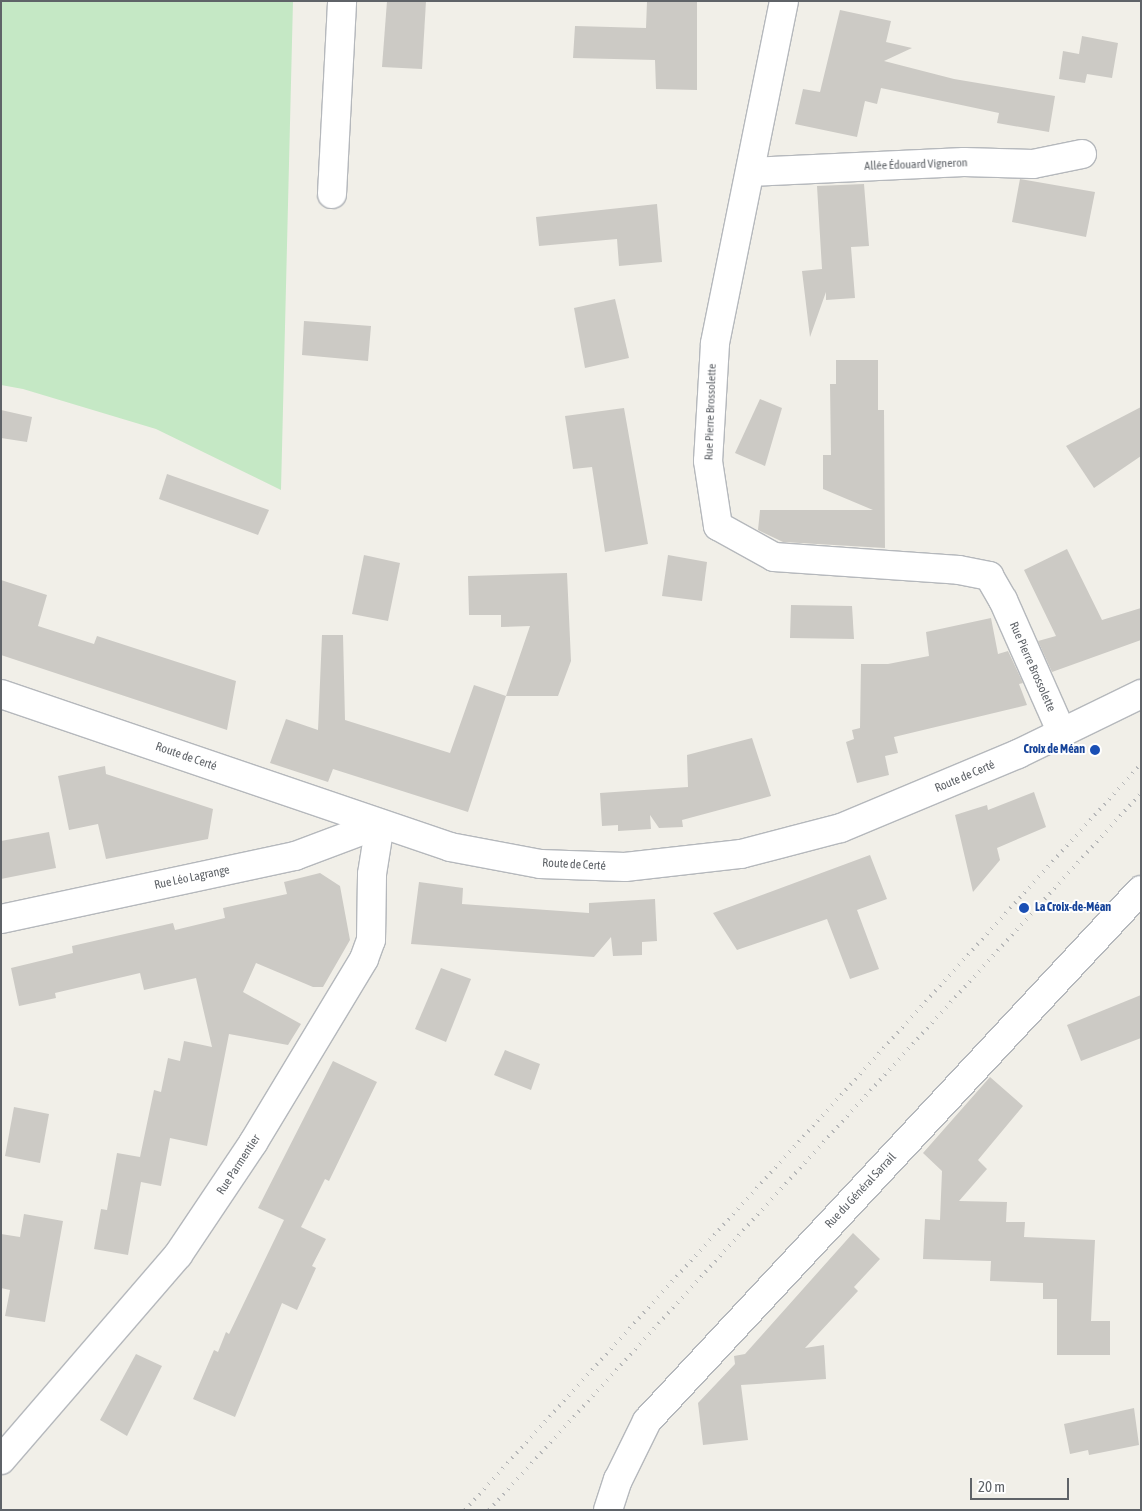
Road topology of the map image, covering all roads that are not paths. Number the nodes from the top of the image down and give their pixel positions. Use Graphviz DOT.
graph roads {
  1 [pos="342,1"];
  2 [pos="784,1"];
  3 [pos="1082,154"];
  4 [pos="750,172"];
  5 [pos="332,194"];
  6 [pos="1,694"];
  7 [pos="1141,694"];
  8 [pos="1062,733"];
  9 [pos="380,824"];
  10 [pos="1141,890"];
  11 [pos="1,919"];
  12 [pos="1,1460"];
  13 [pos="608,1510"];
  1 -- 5 [label="street"];
  2 -- 4 [label="street, Rue Pierre Brossolette"];
  3 -- 4 [label="street, Allée Édouard Vigneron"];
  4 -- 8 [label="street, Rue Pierre Brossolette"];
  6 -- 9 [label="street, Route de Certé"];
  7 -- 8 [label="street, Route de Certé"];
  8 -- 9 [label="street, Route de Certé"];
  9 -- 11 [label="street, Rue Léo Lagrange"];
  9 -- 12 [label="street, Rue Parmentier"];
  10 -- 13 [label="street, Rue du Général Sarrail"];
}
